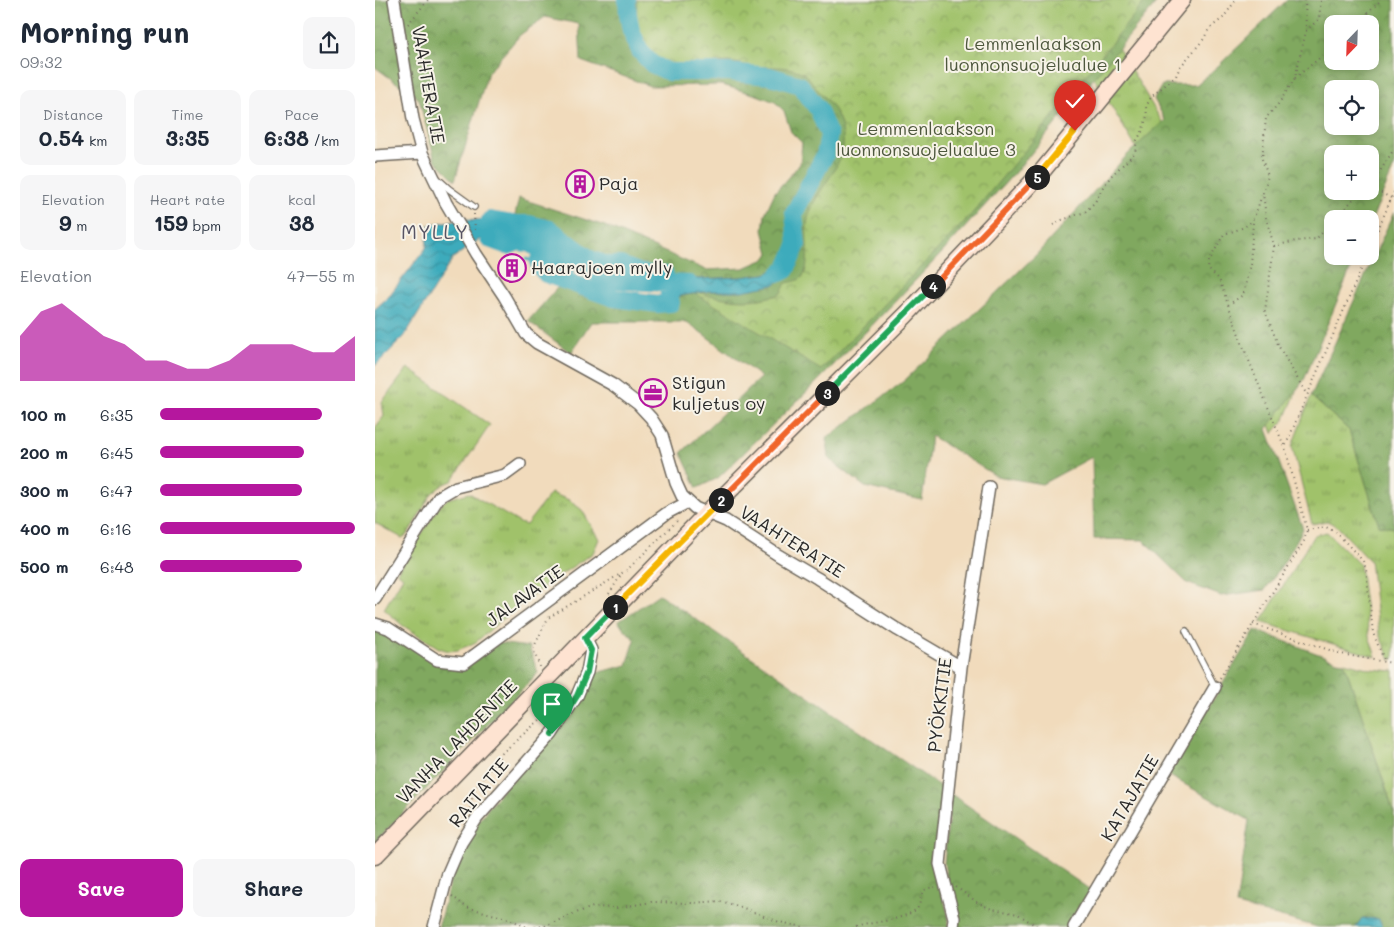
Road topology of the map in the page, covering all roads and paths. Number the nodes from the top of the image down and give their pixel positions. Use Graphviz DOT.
graph roads {
  1 [pos="395,0"];
  2 [pos="428,0"];
  3 [pos="1182,0"];
  4 [pos="1237,0"];
  5 [pos="1305,0"];
  6 [pos="1321,0"];
  7 [pos="1381,0"];
  8 [pos="1366,15"];
  9 [pos="1306,31"];
  10 [pos="400,34"];
  11 [pos="1324,55"];
  12 [pos="1295,78"];
  13 [pos="1394,149"];
  14 [pos="422,153"];
  15 [pos="375,156"];
  16 [pos="429,172"];
  17 [pos="1379,173"];
  18 [pos="1394,192"];
  19 [pos="1263,193"];
  20 [pos="1379,193"];
  21 [pos="1391,198"];
  22 [pos="1352,200"];
  23 [pos="1389,203"];
  24 [pos="474,207"];
  25 [pos="1394,207"];
  26 [pos="1344,210"];
  27 [pos="1253,222"];
  28 [pos="1053,225"];
  29 [pos="1379,227"];
  30 [pos="1324,231"];
  31 [pos="1274,246"];
  32 [pos="1363,265"];
  33 [pos="1227,305"];
  34 [pos="1307,395"];
  35 [pos="1285,447"];
  36 [pos="520,464"];
  37 [pos="989,487"];
  38 [pos="697,508"];
  39 [pos="1307,530"];
  40 [pos="623,573"];
  41 [pos="607,596"];
  42 [pos="375,599"];
  43 [pos="375,624"];
  44 [pos="1253,624"];
  45 [pos="1186,631"];
  46 [pos="585,638"];
  47 [pos="1385,662"];
  48 [pos="1394,663"];
  49 [pos="540,667"];
  50 [pos="961,667"];
  51 [pos="1215,687"];
  52 [pos="549,690"];
  53 [pos="470,809"];
  54 [pos="375,856"];
  55 [pos="945,885"];
  56 [pos="445,890"];
  57 [pos="434,927"];
  58 [pos="527,927"];
  59 [pos="535,927"];
  60 [pos="803,927"];
  61 [pos="856,927"];
  62 [pos="953,927"];
  63 [pos="1037,927"];
  64 [pos="1074,927"];
  1 -- 10 [label="street, VAAHTERATIE"];
  2 -- 10 [label="path"];
  3 -- 38 [label="main road, VANHA LAHDENTIE"];
  4 -- 28 [label="path"];
  5 -- 9 [label="path"];
  6 -- 9 [label="path"];
  7 -- 8 [label="path"];
  9 -- 12 [label="path"];
  10 -- 14 [label="street, VAAHTERATIE"];
  11 -- 12 [label="path"];
  12 -- 19 [label="path"];
  13 -- 17 [label="path"];
  14 -- 15 [label="street"];
  14 -- 16 [label="street, VAAHTERATIE"];
  16 -- 24 [label="lane"];
  16 -- 38 [label="street, VAAHTERATIE"];
  18 -- 21 [label="path"];
  19 -- 27 [label="path"];
  19 -- 31 [label="path"];
  20 -- 21 [label="path"];
  21 -- 23 [label="path"];
  22 -- 26 [label="path"];
  23 -- 25 [label="path"];
  23 -- 29 [label="path"];
  27 -- 33 [label="path"];
  27 -- 33 [label="path"];
  30 -- 31 [label="path"];
  31 -- 34 [label="path"];
  32 -- 34 [label="path"];
  33 -- 35 [label="path"];
  34 -- 35 [label="path"];
  35 -- 39 [label="path"];
  36 -- 42 [label="street"];
  37 -- 50 [label="street, PYÖKKITIE"];
  38 -- 40 [label="path"];
  38 -- 43 [label="street, JALAVATIE"];
  38 -- 46 [label="main road, VANHA LAHDENTIE"];
  38 -- 50 [label="street, VAAHTERATIE"];
  39 -- 44 [label="path"];
  39 -- 47 [label="path"];
  40 -- 41 [label="path"];
  40 -- 49 [label="path"];
  44 -- 47 [label="path"];
  44 -- 51 [label="path"];
  45 -- 51 [label="lane"];
  46 -- 54 [label="main road, VANHA LAHDENTIE"];
  46 -- 56 [label="street, RAITATIE"];
  47 -- 48 [label="path"];
  50 -- 55 [label="street, PYÖKKITIE"];
  51 -- 64 [label="street, KATAJATIE"];
  52 -- 53 [label="path"];
  55 -- 61 [label="path"];
  55 -- 62 [label="street, PYÖKKITIE"];
  55 -- 63 [label="path"];
  56 -- 57 [label="street, RAITATIE"];
  56 -- 58 [label="path"];
  59 -- 60 [label="path"];
}
